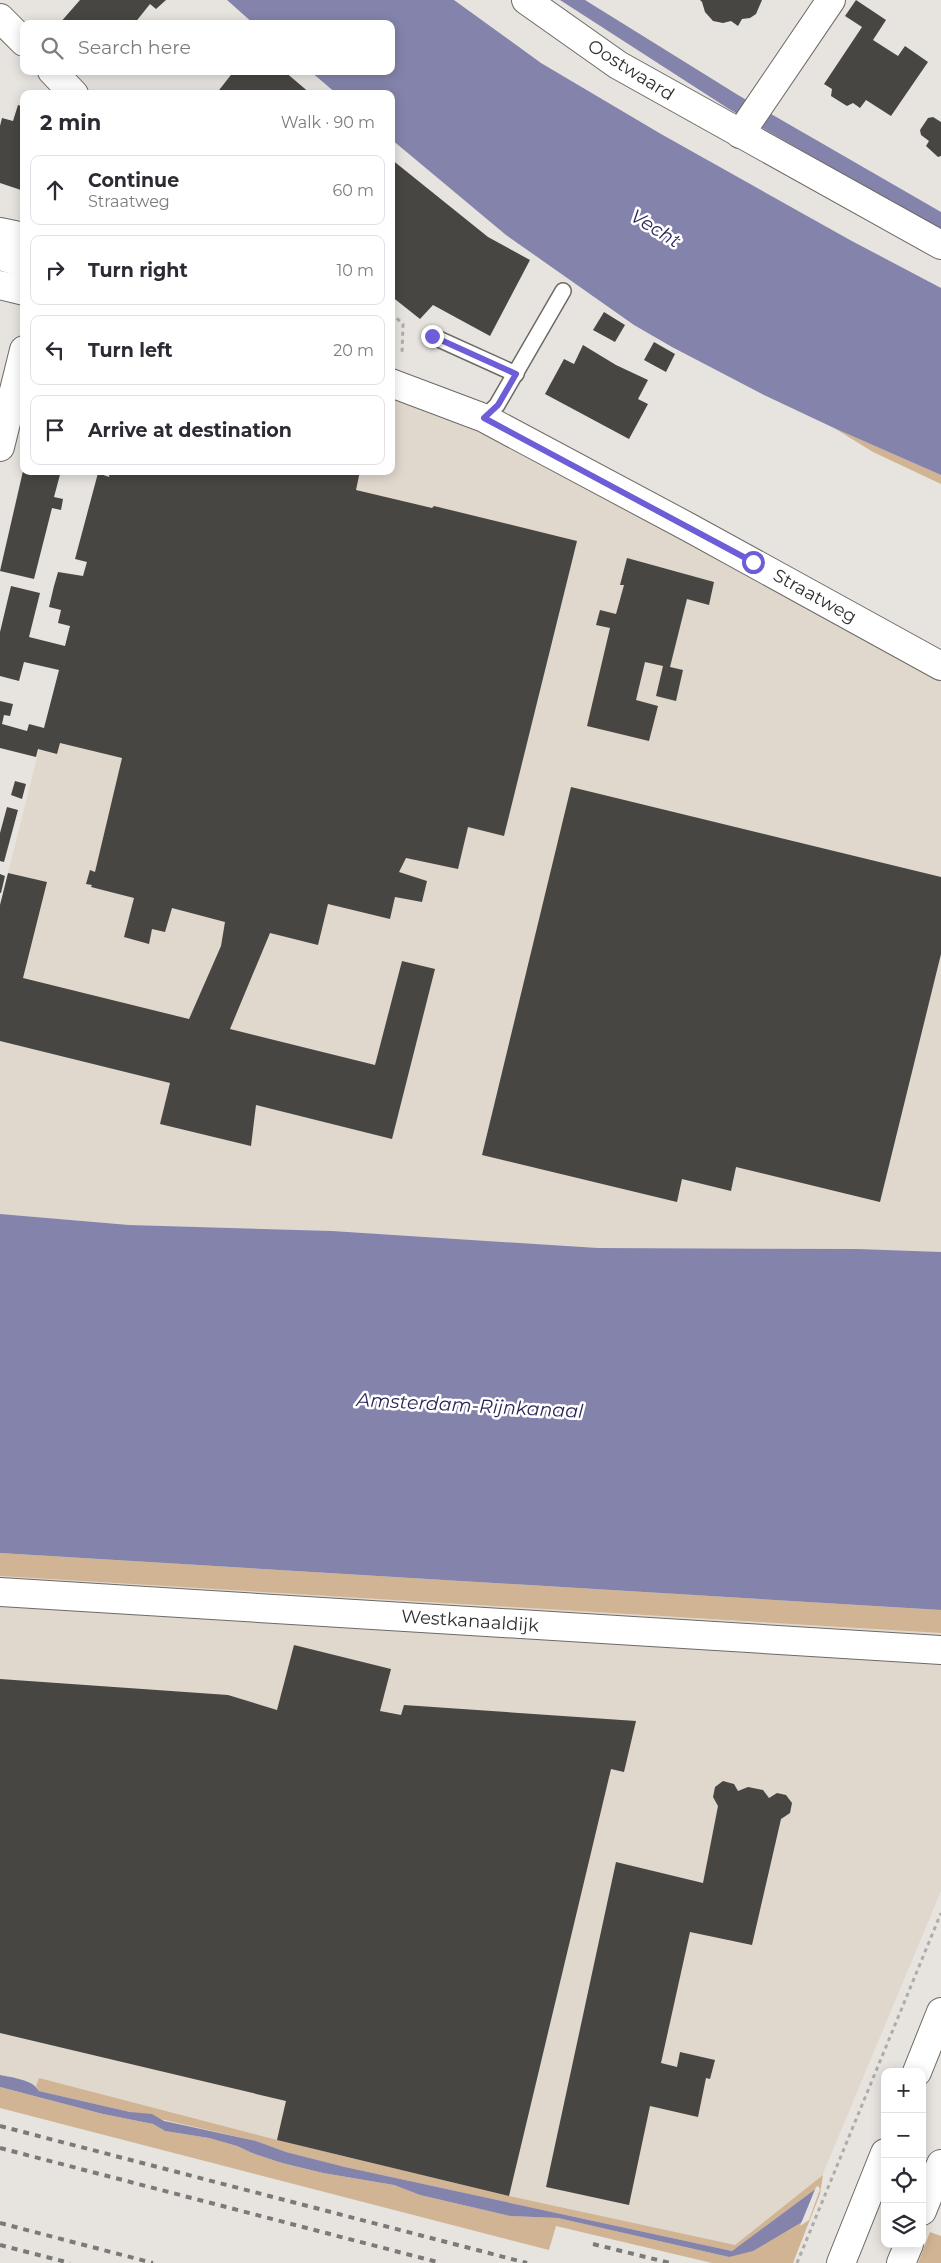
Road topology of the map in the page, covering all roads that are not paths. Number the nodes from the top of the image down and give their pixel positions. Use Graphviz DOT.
graph roads {
  1 [pos="526,0"];
  2 [pos="831,0"];
  3 [pos="0,18"];
  4 [pos="20,38"];
  5 [pos="56,75"];
  6 [pos="70,90"];
  7 [pos="743,130"];
  8 [pos="0,232"];
  9 [pos="20,236"];
  10 [pos="941,245"];
  11 [pos="0,256"];
  12 [pos="20,262"];
  13 [pos="0,285"];
  14 [pos="20,290"];
  15 [pos="563,291"];
  16 [pos="432,336"];
  17 [pos="20,366"];
  18 [pos="516,374"];
  19 [pos="395,385"];
  20 [pos="484,418"];
  21 [pos="0,447"];
  22 [pos="941,666"];
  23 [pos="0,1592"];
  24 [pos="941,1650"];
  25 [pos="941,2012"];
  26 [pos="919,2068"];
  27 [pos="883,2158"];
  28 [pos="941,2164"];
  29 [pos="925,2203"];
  30 [pos="907,2248"];
  31 [pos="841,2263"];
  32 [pos="901,2263"];
  1 -- 7 [label="street, Oostwaard"];
  2 -- 7 [label="street"];
  3 -- 4 [label="street"];
  5 -- 6 [label="street"];
  7 -- 10 [label="street, Oostwaard"];
  8 -- 9 [label="street"];
  11 -- 12 [label="street"];
  13 -- 14 [label="street"];
  15 -- 18 [label="lane"];
  16 -- 18 [label="lane"];
  17 -- 21 [label="street"];
  18 -- 20 [label="lane"];
  19 -- 20 [label="street, Straatweg"];
  20 -- 22 [label="street, Straatweg"];
  23 -- 24 [label="street, Westkanaaldijk"];
  25 -- 26 [label="street"];
  27 -- 31 [label="street"];
  28 -- 29 [label="street"];
  30 -- 32 [label="street"];
}
